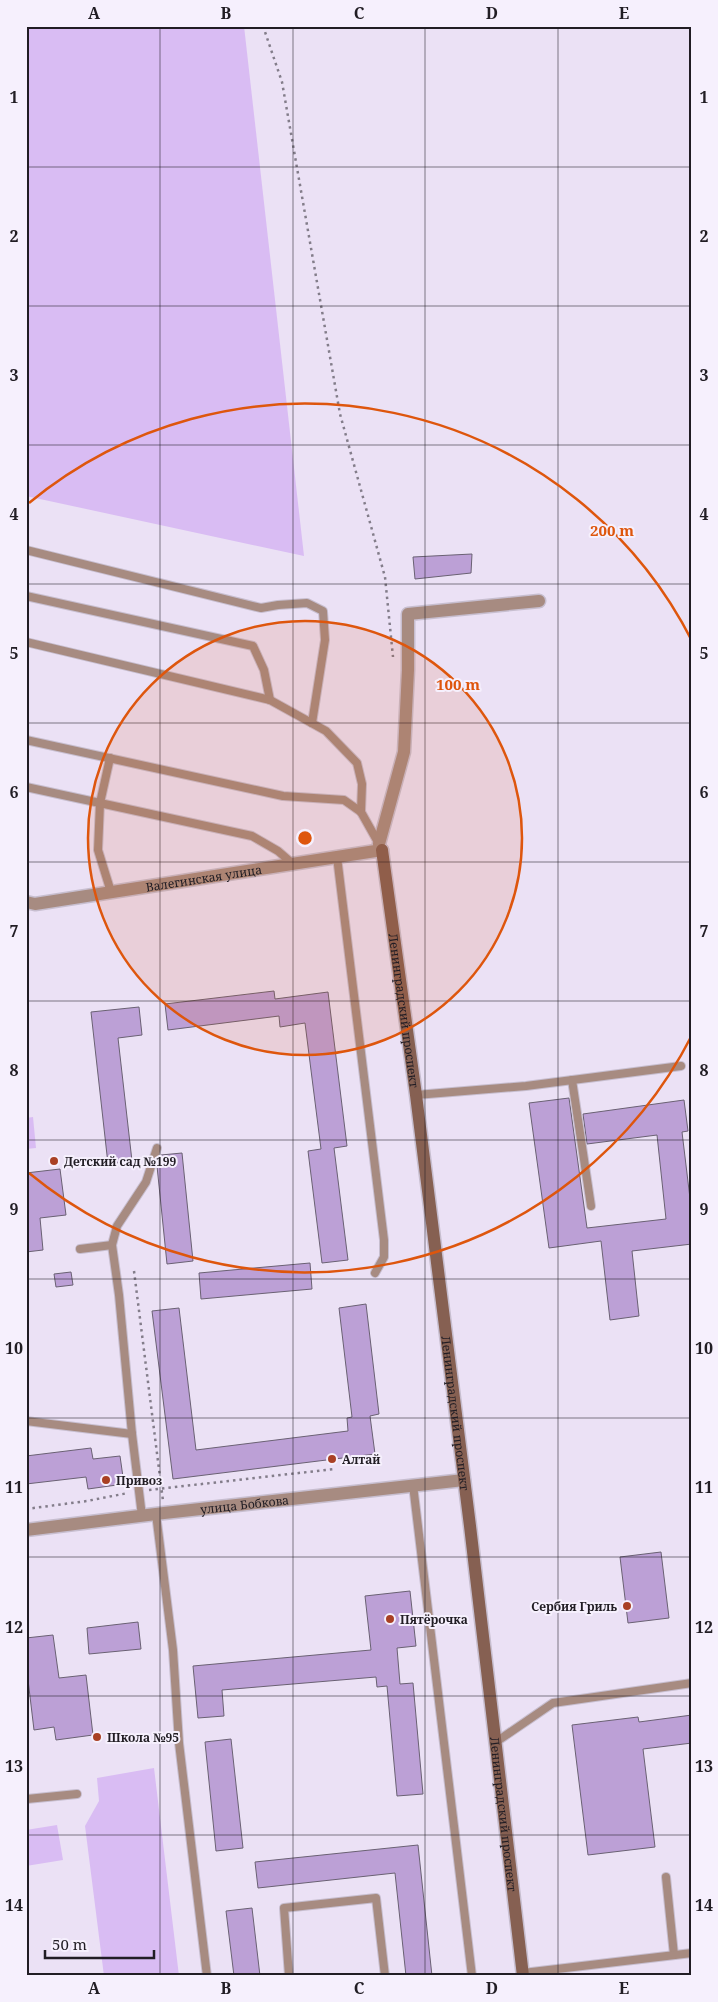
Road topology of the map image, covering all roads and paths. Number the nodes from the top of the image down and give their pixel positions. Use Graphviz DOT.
graph roads {
  1 [pos="263,26"];
  2 [pos="26,550"];
  3 [pos="26,596"];
  4 [pos="539,602"];
  5 [pos="26,642"];
  6 [pos="394,666"];
  7 [pos="270,700"];
  8 [pos="312,723"];
  9 [pos="26,740"];
  10 [pos="110,758"];
  11 [pos="26,786"];
  12 [pos="100,803"];
  13 [pos="361,812"];
  14 [pos="381,847"];
  15 [pos="337,857"];
  16 [pos="293,864"];
  17 [pos="111,892"];
  18 [pos="26,902"];
  19 [pos="681,1066"];
  20 [pos="572,1080"];
  21 [pos="416,1095"];
  22 [pos="157,1148"];
  23 [pos="591,1206"];
  24 [pos="112,1245"];
  25 [pos="80,1249"];
  26 [pos="134,1271"];
  27 [pos="375,1273"];
  28 [pos="26,1422"];
  29 [pos="132,1434"];
  30 [pos="334,1469"];
  31 [pos="464,1480"];
  32 [pos="412,1485"];
  33 [pos="161,1489"];
  34 [pos="139,1490"];
  35 [pos="26,1509"];
  36 [pos="160,1513"];
  37 [pos="142,1516"];
  38 [pos="26,1530"];
  39 [pos="692,1683"];
  40 [pos="496,1742"];
  41 [pos="77,1794"];
  42 [pos="26,1795"];
  43 [pos="26,1799"];
  44 [pos="666,1877"];
  45 [pos="692,1953"];
  46 [pos="674,1955"];
  47 [pos="523,1975"];
  48 [pos="207,1976"];
  49 [pos="290,1976"];
  50 [pos="385,1976"];
  51 [pos="472,1976"];
  1 -- 6 [label="path"];
  2 -- 8 [label="lane"];
  3 -- 7 [label="lane"];
  4 -- 14 [label="street"];
  5 -- 7 [label="lane"];
  7 -- 8 [label="lane"];
  8 -- 13 [label="lane"];
  9 -- 10 [label="lane"];
  10 -- 12 [label="lane"];
  10 -- 13 [label="lane"];
  11 -- 12 [label="lane"];
  12 -- 16 [label="lane"];
  12 -- 17 [label="lane"];
  13 -- 14 [label="lane"];
  14 -- 15 [label="street, Валегинская улица"];
  14 -- 21 [label="street, Ленинградский проспект"];
  15 -- 16 [label="street, Валегинская улица"];
  15 -- 27 [label="lane"];
  16 -- 17 [label="street, Валегинская улица"];
  17 -- 18 [label="street, Валегинская улица"];
  19 -- 20 [label="lane"];
  20 -- 21 [label="lane"];
  20 -- 23 [label="lane"];
  21 -- 31 [label="street, Ленинградский проспект"];
  22 -- 24 [label="lane"];
  24 -- 25 [label="lane"];
  24 -- 29 [label="lane"];
  26 -- 33 [label="path"];
  28 -- 29 [label="lane"];
  29 -- 34 [label="lane"];
  30 -- 33 [label="path"];
  31 -- 32 [label="street, улица Бобкова"];
  31 -- 40 [label="street, Ленинградский проспект"];
  32 -- 36 [label="street, улица Бобкова"];
  32 -- 51 [label="lane"];
  33 -- 34 [label="path"];
  33 -- 36 [label="path"];
  34 -- 35 [label="path"];
  34 -- 37 [label="lane"];
  36 -- 37 [label="street, улица Бобкова"];
  36 -- 48 [label="lane"];
  37 -- 38 [label="street, улица Бобкова"];
  39 -- 40 [label="lane"];
  40 -- 47 [label="street, Ленинградский проспект"];
  41 -- 43 [label="lane"];
  42 -- 43 [label="lane"];
  44 -- 46 [label="lane"];
  45 -- 46 [label="lane"];
  46 -- 47 [label="lane"];
  49 -- 50 [label="lane"];
}
